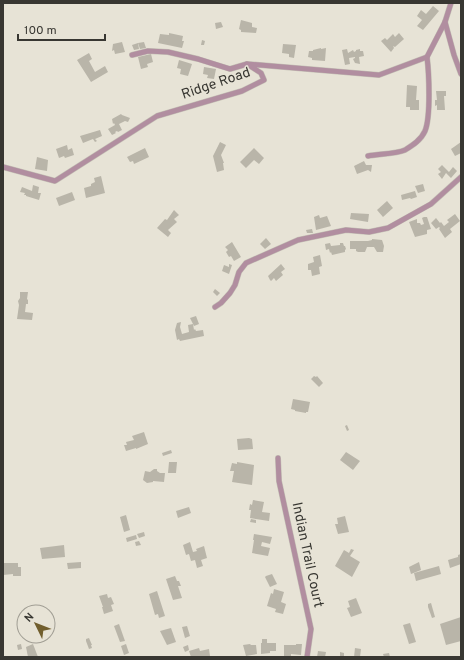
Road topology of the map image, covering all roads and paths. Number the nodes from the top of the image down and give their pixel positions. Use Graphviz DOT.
graph roads {
  1 [pos="451,3"];
  2 [pos="445,22"];
  3 [pos="132,55"];
  4 [pos="427,57"];
  5 [pos="247,64"];
  6 [pos="461,74"];
  7 [pos="368,156"];
  8 [pos="3,167"];
  9 [pos="461,177"];
  10 [pos="215,307"];
  11 [pos="278,458"];
  12 [pos="307,657"];
  1 -- 2 [label="street"];
  2 -- 4 [label="street"];
  2 -- 6 [label="street"];
  3 -- 5 [label="street"];
  4 -- 5 [label="street, Ridge Road"];
  4 -- 7 [label="street"];
  5 -- 8 [label="street, Ridge Road"];
  9 -- 10 [label="street"];
  11 -- 12 [label="street, Indian Trail Court"];
}
